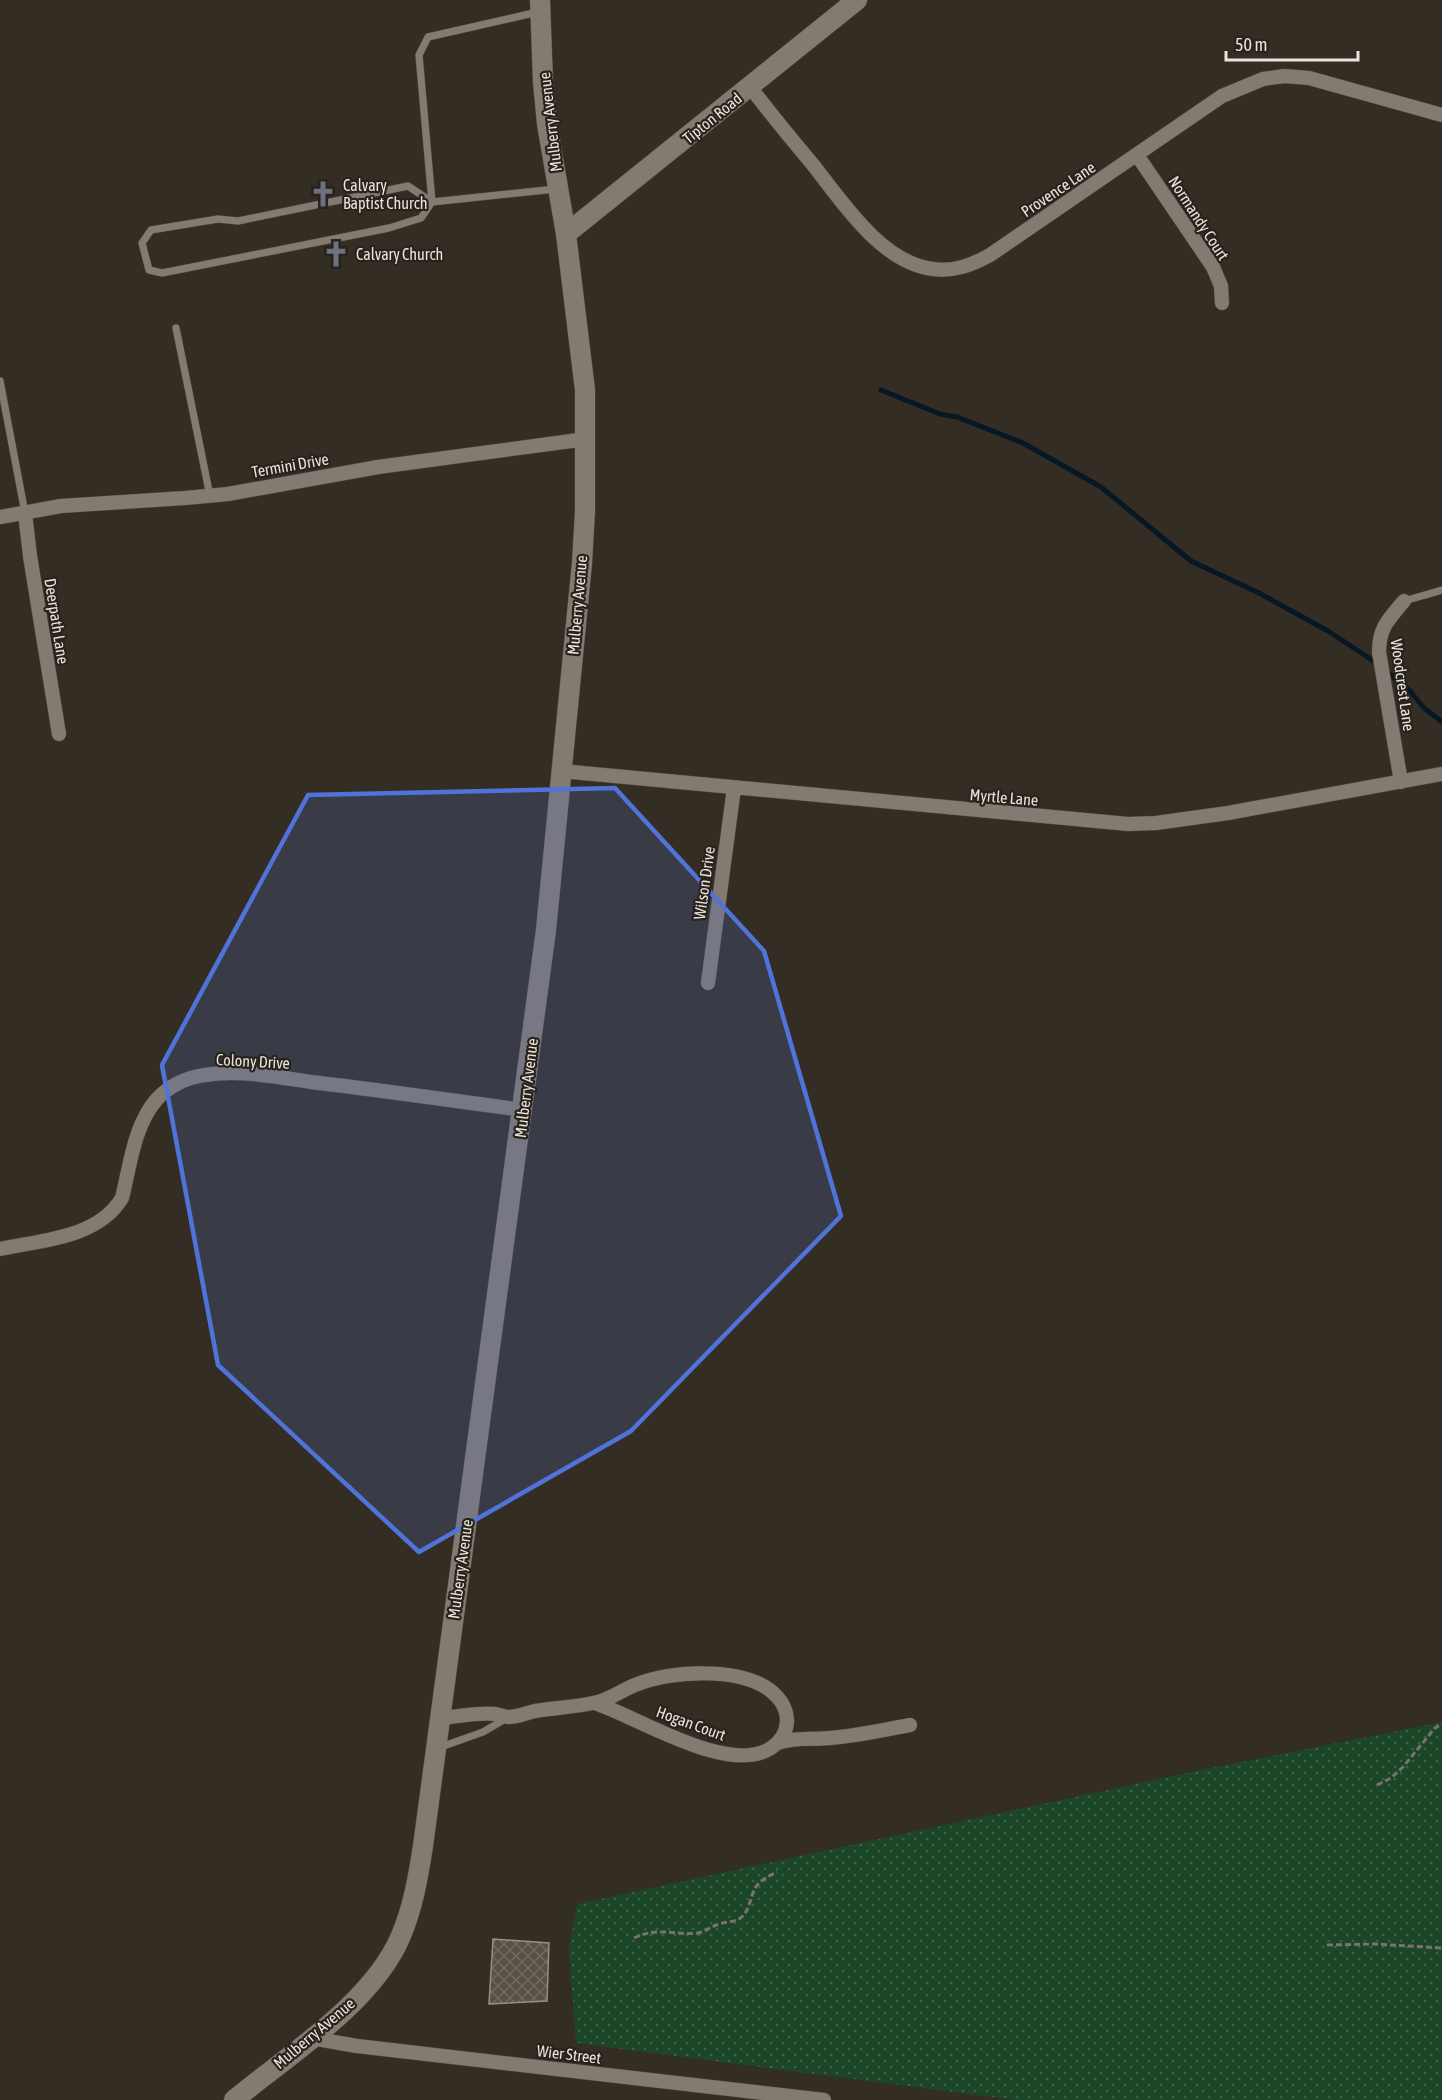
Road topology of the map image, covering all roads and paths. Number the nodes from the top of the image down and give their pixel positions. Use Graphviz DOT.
graph roads {
  1 [pos="856,0"];
  2 [pos="541,6"];
  3 [pos="750,87"];
  4 [pos="1442,115"];
  5 [pos="1137,154"];
  6 [pos="558,189"];
  7 [pos="432,202"];
  8 [pos="566,234"];
  9 [pos="1222,303"];
  10 [pos="176,327"];
  11 [pos="0,381"];
  12 [pos="586,439"];
  13 [pos="210,496"];
  14 [pos="25,513"];
  15 [pos="0,517"];
  16 [pos="1442,590"];
  17 [pos="1404,601"];
  18 [pos="59,734"];
  19 [pos="561,771"];
  20 [pos="1442,774"];
  21 [pos="1401,782"];
  22 [pos="734,788"];
  23 [pos="708,983"];
  24 [pos="523,1110"];
  25 [pos="0,1249"];
  26 [pos="595,1703"];
  27 [pos="509,1717"];
  28 [pos="440,1718"];
  29 [pos="1442,1724"];
  30 [pos="910,1725"];
  31 [pos="778,1743"];
  32 [pos="435,1749"];
  33 [pos="1377,1785"];
  34 [pos="777,1872"];
  35 [pos="634,1938"];
  36 [pos="1327,1945"];
  37 [pos="1442,1948"];
  38 [pos="311,2038"];
  39 [pos="234,2100"];
  40 [pos="824,2100"];
  1 -- 3 [label="main road, Tipton Road"];
  2 -- 6 [label="main road, Mulberry Avenue"];
  2 -- 7 [label="lane"];
  3 -- 5 [label="street, Provence Lane"];
  3 -- 8 [label="main road, Tipton Road"];
  4 -- 5 [label="street, Provence Lane"];
  5 -- 9 [label="street, Normandy Court"];
  6 -- 7 [label="lane"];
  6 -- 8 [label="main road, Mulberry Avenue"];
  7 -- 7 [label="lane"];
  8 -- 12 [label="main road, Mulberry Avenue"];
  10 -- 13 [label="lane"];
  11 -- 14 [label="lane"];
  12 -- 13 [label="street, Termini Drive"];
  12 -- 19 [label="main road, Mulberry Avenue"];
  13 -- 14 [label="street, Termini Drive"];
  14 -- 15 [label="street, Termini Drive"];
  14 -- 18 [label="street, Deerpath Lane"];
  16 -- 17 [label="lane"];
  17 -- 21 [label="street, Woodcrest Lane"];
  19 -- 22 [label="street, Myrtle Lane"];
  19 -- 24 [label="main road, Mulberry Avenue"];
  20 -- 21 [label="street, Myrtle Lane"];
  21 -- 22 [label="street, Myrtle Lane"];
  22 -- 23 [label="street, Wilson Drive"];
  24 -- 25 [label="street, Colony Drive"];
  24 -- 28 [label="main road, Mulberry Avenue"];
  26 -- 27 [label="street, Hogan Court"];
  26 -- 31 [label="street, Hogan Court"];
  26 -- 31 [label="street, Hogan Court"];
  27 -- 28 [label="street, Hogan Court"];
  27 -- 32 [label="lane, Hogan Court"];
  28 -- 32 [label="main road, Mulberry Avenue"];
  29 -- 33 [label="path"];
  30 -- 31 [label="street, Hogan Court"];
  32 -- 38 [label="main road, Mulberry Avenue"];
  34 -- 35 [label="path"];
  36 -- 37 [label="path"];
  38 -- 39 [label="main road, Mulberry Avenue"];
  38 -- 40 [label="street, Wier Street"];
}
